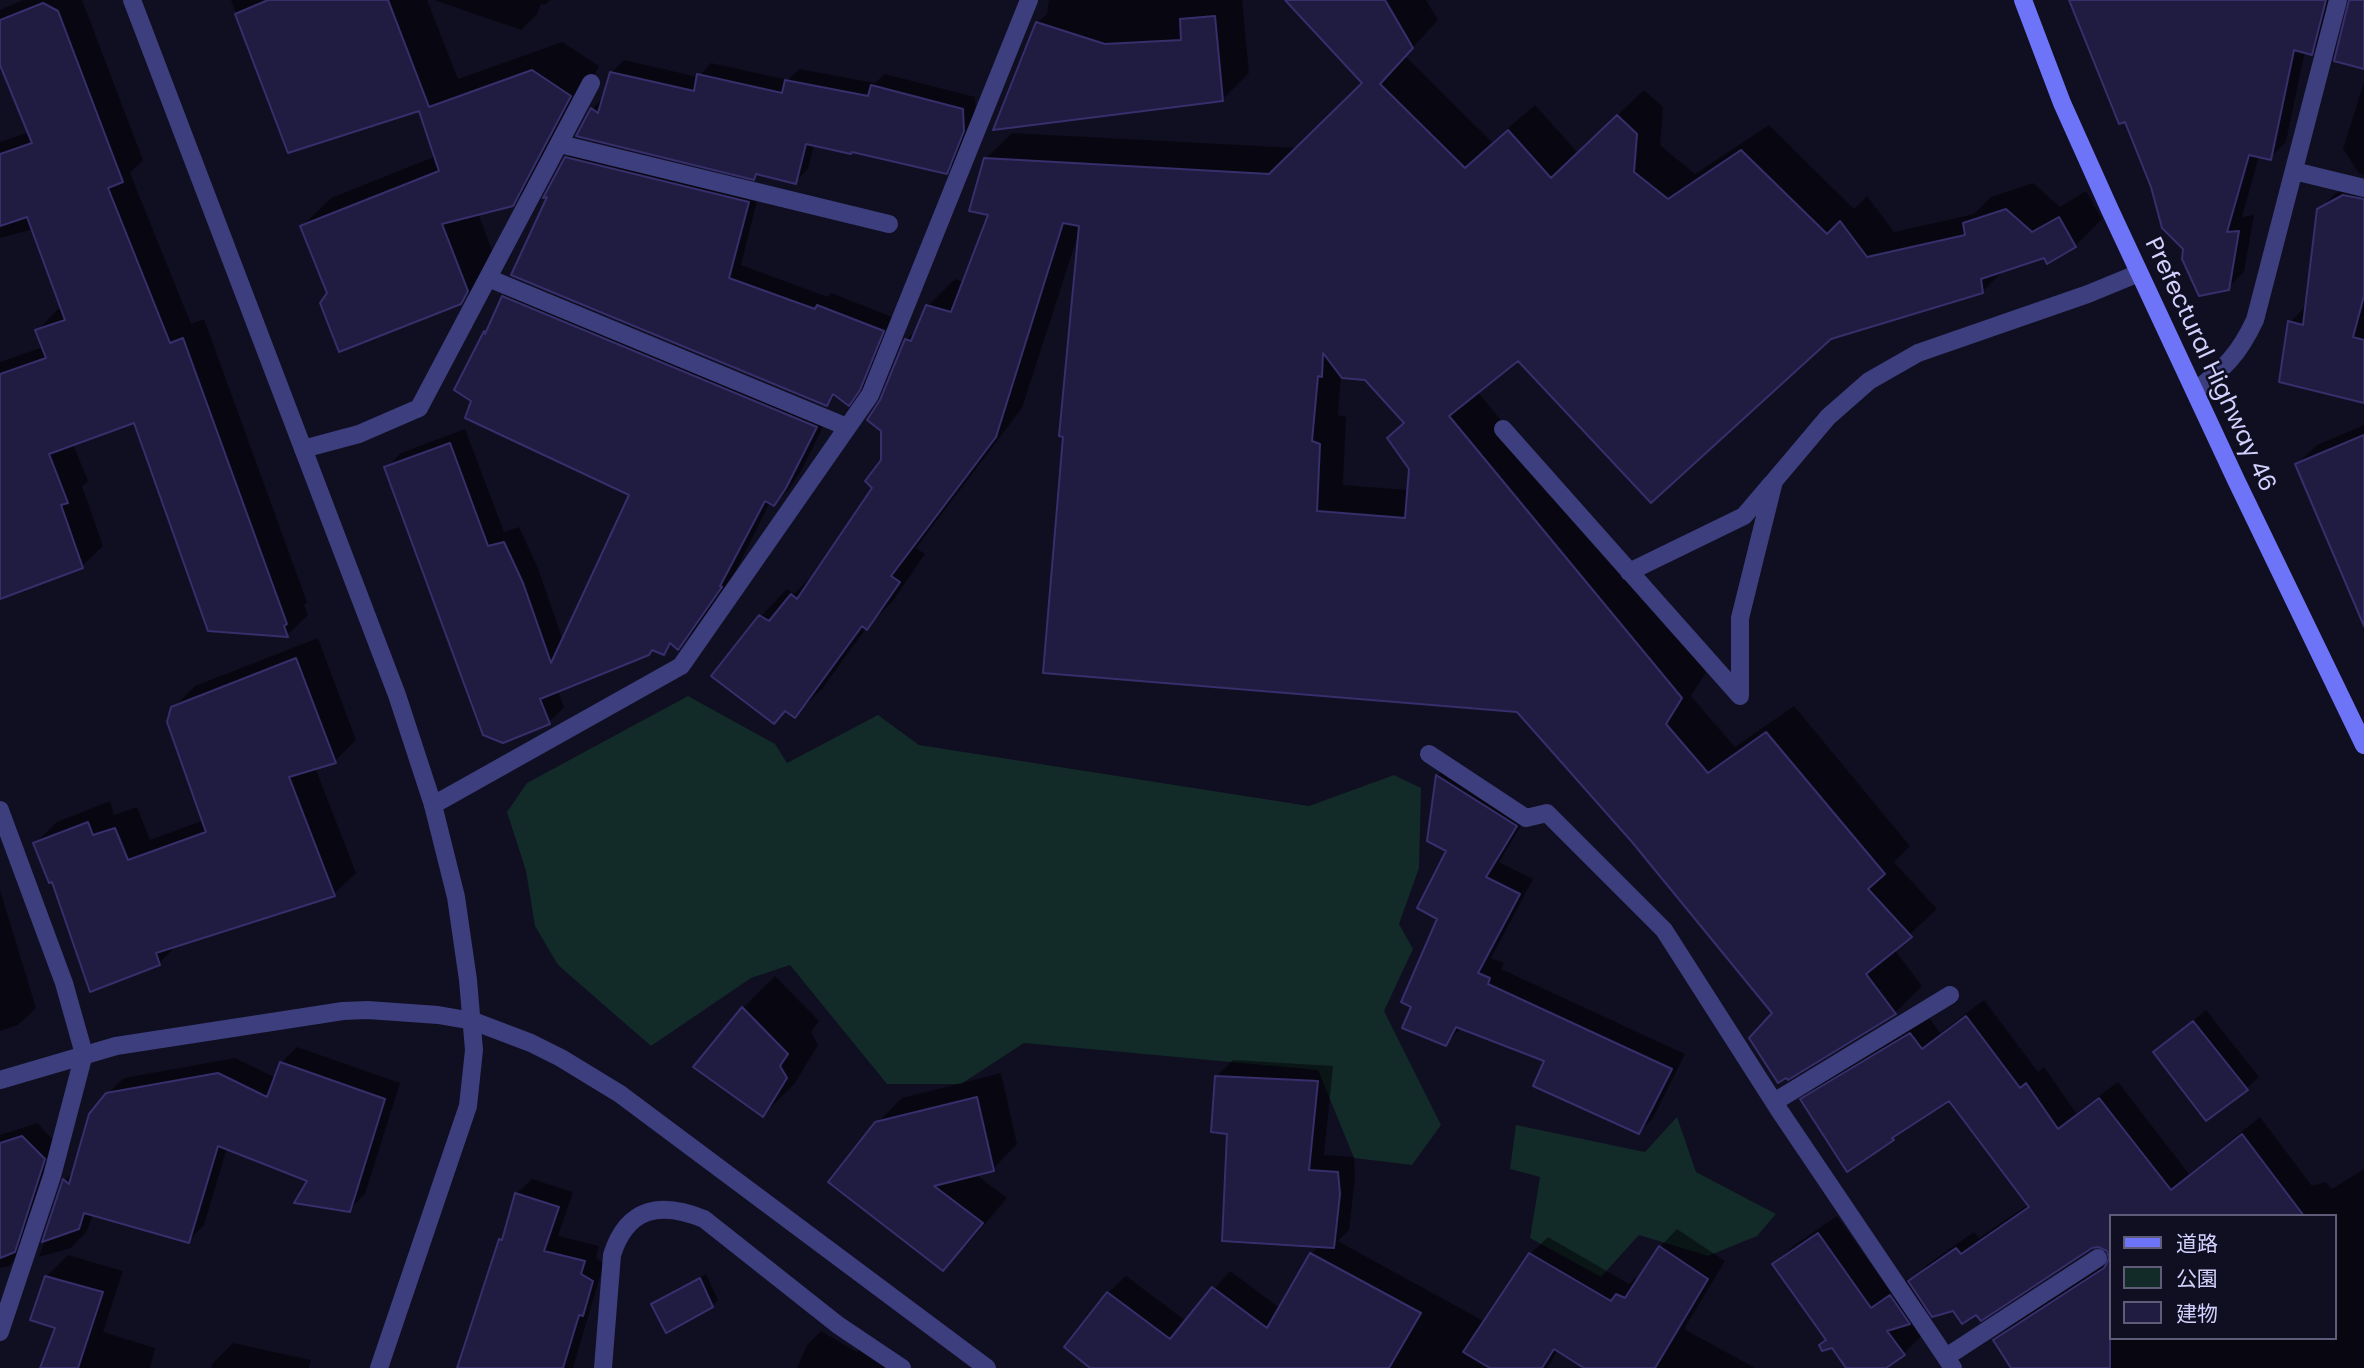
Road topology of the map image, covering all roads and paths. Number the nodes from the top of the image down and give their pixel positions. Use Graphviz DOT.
graph roads {
  1 [pos="132,0"];
  2 [pos="1029,0"];
  3 [pos="2023,0"];
  4 [pos="2339,0"];
  5 [pos="592,83"];
  6 [pos="560,144"];
  7 [pos="2294,171"];
  8 [pos="2364,188"];
  9 [pos="889,224"];
  10 [pos="2139,273"];
  11 [pos="488,278"];
  12 [pos="2195,391"];
  13 [pos="847,427"];
  14 [pos="1503,429"];
  15 [pos="303,449"];
  16 [pos="1774,481"];
  17 [pos="1629,572"];
  18 [pos="2364,745"];
  19 [pos="1429,754"];
  20 [pos="432,805"];
  21 [pos="0,810"];
  22 [pos="1950,995"];
  23 [pos="472,1021"];
  24 [pos="84,1054"];
  25 [pos="0,1080"];
  26 [pos="1774,1102"];
  27 [pos="2098,1258"];
  28 [pos="0,1332"];
  29 [pos="1949,1363"];
  30 [pos="379,1368"];
  31 [pos="603,1368"];
  32 [pos="902,1368"];
  33 [pos="987,1368"];
  1 -- 15 [label="street"];
  2 -- 13 [label="street"];
  3 -- 10 [label="main road, Prefectural Highway 46"];
  4 -- 7 [label="street"];
  5 -- 6 [label="street"];
  6 -- 9 [label="street"];
  6 -- 11 [label="street"];
  7 -- 8 [label="street"];
  7 -- 12 [label="street"];
  10 -- 12 [label="main road, Prefectural Highway 46"];
  10 -- 16 [label="street"];
  11 -- 13 [label="street"];
  11 -- 15 [label="street"];
  12 -- 18 [label="main road, Prefectural Highway 46"];
  13 -- 20 [label="street"];
  14 -- 17 [label="street"];
  15 -- 20 [label="street"];
  16 -- 17 [label="street"];
  16 -- 17 [label="street"];
  19 -- 26 [label="street"];
  20 -- 23 [label="street"];
  21 -- 24 [label="street"];
  22 -- 26 [label="street"];
  23 -- 24 [label="street"];
  23 -- 30 [label="street"];
  23 -- 33 [label="street"];
  24 -- 25 [label="street"];
  24 -- 28 [label="street"];
  26 -- 29 [label="street"];
  27 -- 29 [label="street"];
  31 -- 32 [label="street"];
}
